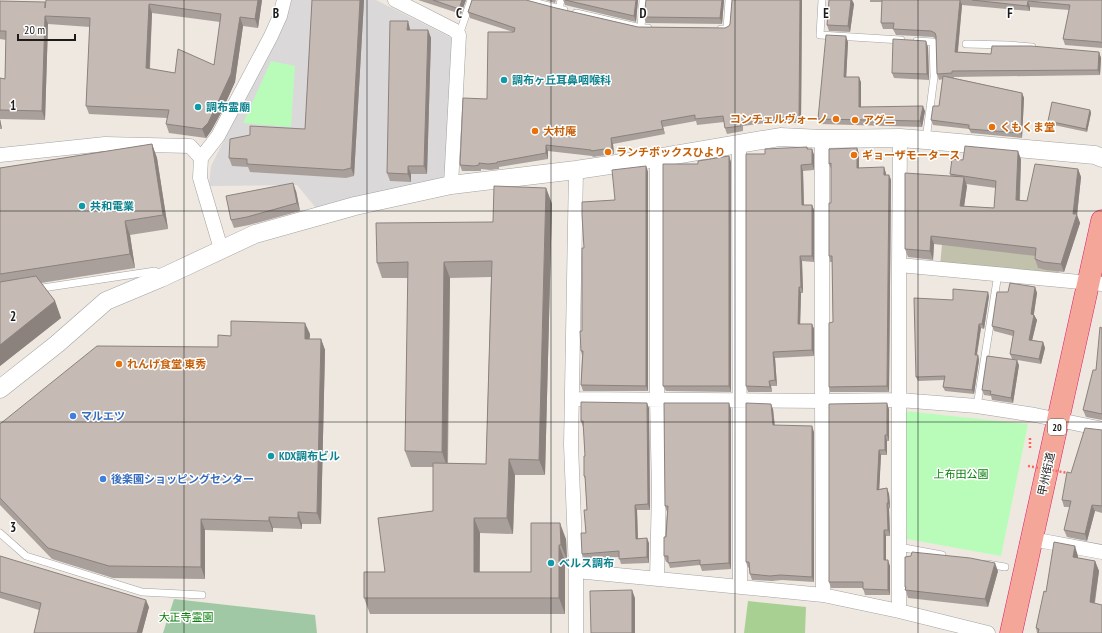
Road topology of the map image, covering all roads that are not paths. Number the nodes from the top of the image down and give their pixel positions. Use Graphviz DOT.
graph roads {
  1 [pos="284,0"];
  2 [pos="395,0"];
  3 [pos="471,0"];
  4 [pos="526,0"];
  5 [pos="561,0"];
  6 [pos="642,0"];
  7 [pos="729,0"];
  8 [pos="822,0"];
  9 [pos="559,9"];
  10 [pos="641,28"];
  11 [pos="657,28"];
  12 [pos="711,29"];
  13 [pos="459,35"];
  14 [pos="966,44"];
  15 [pos="1039,48"];
  16 [pos="822,138"];
  17 [pos="900,138"];
  18 [pos="926,140"];
  19 [pos="739,144"];
  20 [pos="0,155"];
  21 [pos="201,158"];
  22 [pos="658,158"];
  23 [pos="1102,158"];
  24 [pos="576,170"];
  25 [pos="451,185"];
  26 [pos="1102,221"];
  27 [pos="221,249"];
  28 [pos="899,265"];
  29 [pos="998,274"];
  30 [pos="161,278"];
  31 [pos="1095,283"];
  32 [pos="31,290"];
  33 [pos="0,389"];
  34 [pos="572,399"];
  35 [pos="657,399"];
  36 [pos="740,400"];
  37 [pos="899,400"];
  38 [pos="822,401"];
  39 [pos="977,406"];
  40 [pos="1058,420"];
  41 [pos="1102,429"];
  42 [pos="0,533"];
  43 [pos="1032,539"];
  44 [pos="899,547"];
  45 [pos="1102,552"];
  46 [pos="951,557"];
  47 [pos="982,563"];
  48 [pos="1005,567"];
  49 [pos="576,571"];
  50 [pos="657,579"];
  51 [pos="740,586"];
  52 [pos="202,595"];
  53 [pos="823,595"];
  54 [pos="898,611"];
  55 [pos="576,633"];
  56 [pos="988,633"];
  57 [pos="1011,633"];
  1 -- 21 [label="street"];
  2 -- 13 [label="street"];
  3 -- 13 [label="lane"];
  4 -- 9 [label="lane"];
  5 -- 9 [label="lane"];
  6 -- 10 [label="lane"];
  7 -- 12 [label="lane"];
  8 -- 18 [label="lane"];
  9 -- 10 [label="lane"];
  10 -- 11 [label="lane"];
  13 -- 25 [label="street"];
  14 -- 15 [label="lane"];
  16 -- 17 [label="street"];
  16 -- 19 [label="street"];
  16 -- 38 [label="street"];
  17 -- 18 [label="street"];
  17 -- 28 [label="street"];
  18 -- 23 [label="street"];
  19 -- 22 [label="street"];
  19 -- 36 [label="street"];
  20 -- 21 [label="street"];
  21 -- 27 [label="street"];
  22 -- 24 [label="street"];
  22 -- 35 [label="street"];
  24 -- 25 [label="street"];
  24 -- 34 [label="street"];
  25 -- 27 [label="street"];
  26 -- 31 [label="highway, 甲州街道 / 20"];
  27 -- 30 [label="street"];
  28 -- 29 [label="street"];
  28 -- 37 [label="street"];
  29 -- 31 [label="street"];
  29 -- 39 [label="lane"];
  30 -- 32 [label="lane"];
  30 -- 33 [label="street"];
  31 -- 40 [label="highway, 甲州街道 / 20"];
  34 -- 35 [label="street"];
  34 -- 49 [label="street"];
  35 -- 36 [label="street"];
  35 -- 50 [label="street"];
  36 -- 38 [label="street"];
  36 -- 51 [label="street"];
  37 -- 38 [label="street"];
  37 -- 39 [label="street"];
  37 -- 44 [label="street"];
  38 -- 53 [label="street"];
  39 -- 40 [label="street"];
  40 -- 41 [label="street"];
  40 -- 43 [label="highway, 甲州街道 / 20"];
  42 -- 52 [label="lane"];
  43 -- 45 [label="street"];
  43 -- 57 [label="highway, 甲州街道 / 20"];
  44 -- 46 [label="lane"];
  44 -- 54 [label="street"];
  47 -- 48 [label="lane"];
  49 -- 50 [label="street"];
  49 -- 55 [label="street"];
  50 -- 51 [label="street"];
  51 -- 53 [label="street"];
  53 -- 54 [label="street"];
  54 -- 56 [label="street"];
}
